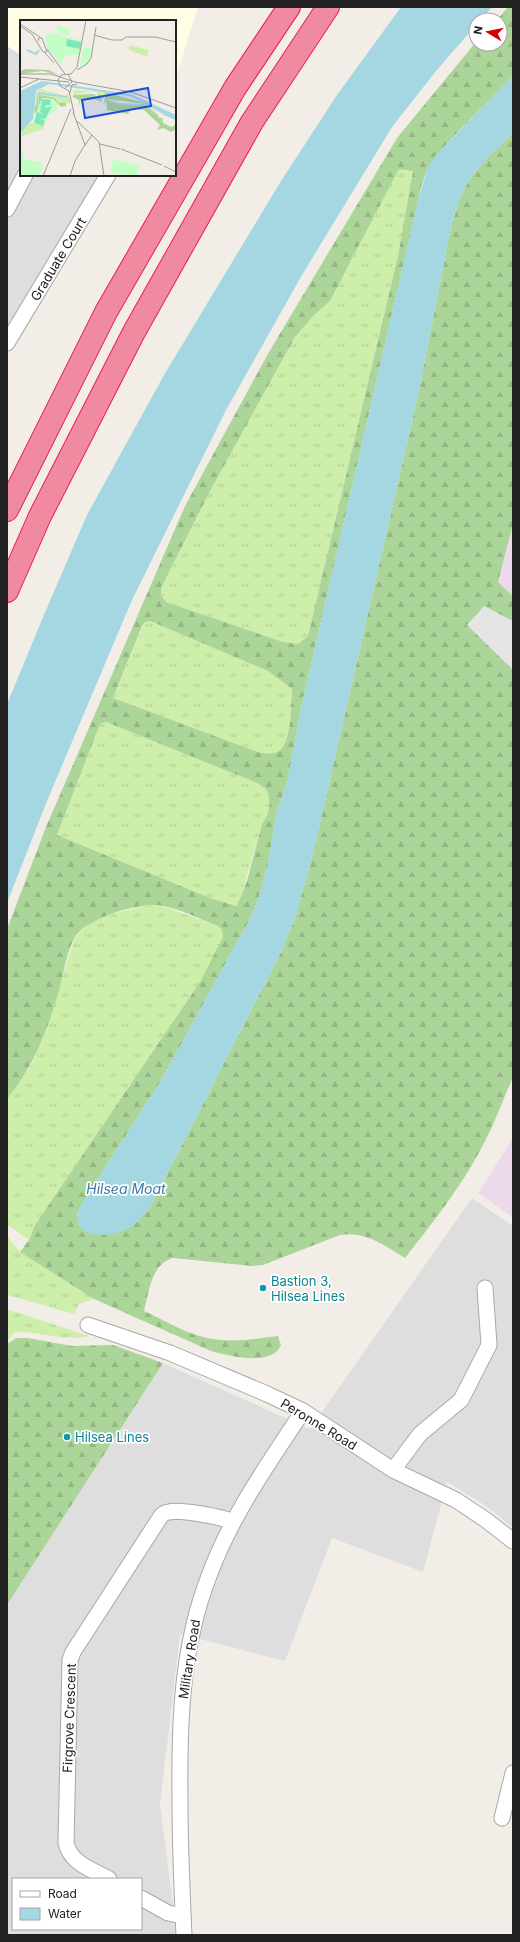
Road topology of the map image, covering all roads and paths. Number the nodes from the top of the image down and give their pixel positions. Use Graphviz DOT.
graph roads {
  1 [pos="288,7"];
  2 [pos="328,7"];
  3 [pos="24,176"];
  4 [pos="107,176"];
  5 [pos="7,209"];
  6 [pos="7,343"];
  7 [pos="7,510"];
  8 [pos="7,591"];
  9 [pos="485,1288"];
  10 [pos="88,1325"];
  11 [pos="303,1411"];
  12 [pos="392,1470"];
  13 [pos="233,1522"];
  14 [pos="513,1541"];
  15 [pos="513,1773"];
  16 [pos="502,1818"];
  17 [pos="107,1878"];
  18 [pos="142,1899"];
  19 [pos="183,1916"];
  20 [pos="184,1935"];
  1 -- 7 [label="highway"];
  2 -- 8 [label="highway"];
  3 -- 5 [label="street"];
  4 -- 6 [label="street, Graduate Court"];
  9 -- 12 [label="street"];
  10 -- 11 [label="street, Peronne Road"];
  11 -- 12 [label="street, Peronne Road"];
  11 -- 13 [label="street, Military Road"];
  12 -- 14 [label="street, Peronne Road"];
  13 -- 17 [label="street, Firgrove Crescent"];
  13 -- 19 [label="street, Military Road"];
  15 -- 16 [label="street"];
  18 -- 19 [label="street"];
  19 -- 20 [label="street, Military Road"];
}
